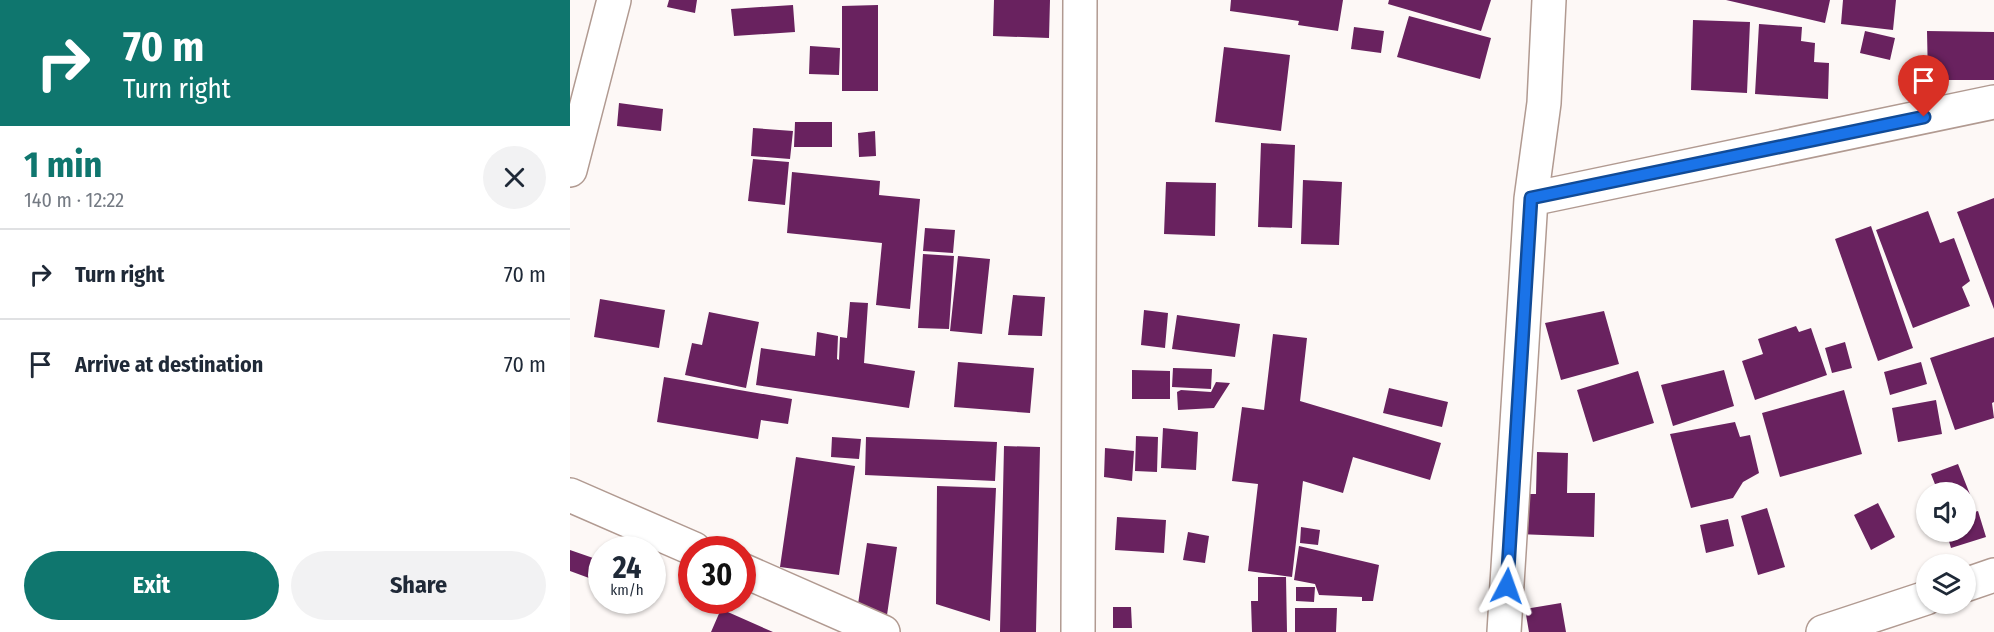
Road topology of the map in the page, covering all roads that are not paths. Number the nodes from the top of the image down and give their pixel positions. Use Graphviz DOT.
graph roads {
  1 [pos="614,0"];
  2 [pos="1080,0"];
  3 [pos="1549,0"];
  4 [pos="1994,102"];
  5 [pos="570,170"];
  6 [pos="1531,198"];
  7 [pos="570,495"];
  8 [pos="678,542"];
  9 [pos="1994,575"];
  10 [pos="756,576"];
  11 [pos="1976,581"];
  12 [pos="1916,601"];
  13 [pos="884,632"];
  14 [pos="1078,632"];
  15 [pos="1504,632"];
  16 [pos="1823,632"];
  1 -- 5 [label="street"];
  2 -- 14 [label="street"];
  3 -- 6 [label="street"];
  4 -- 6 [label="street"];
  6 -- 15 [label="street"];
  7 -- 8 [label="street"];
  9 -- 11 [label="street"];
  10 -- 13 [label="street"];
  12 -- 16 [label="street"];
}
